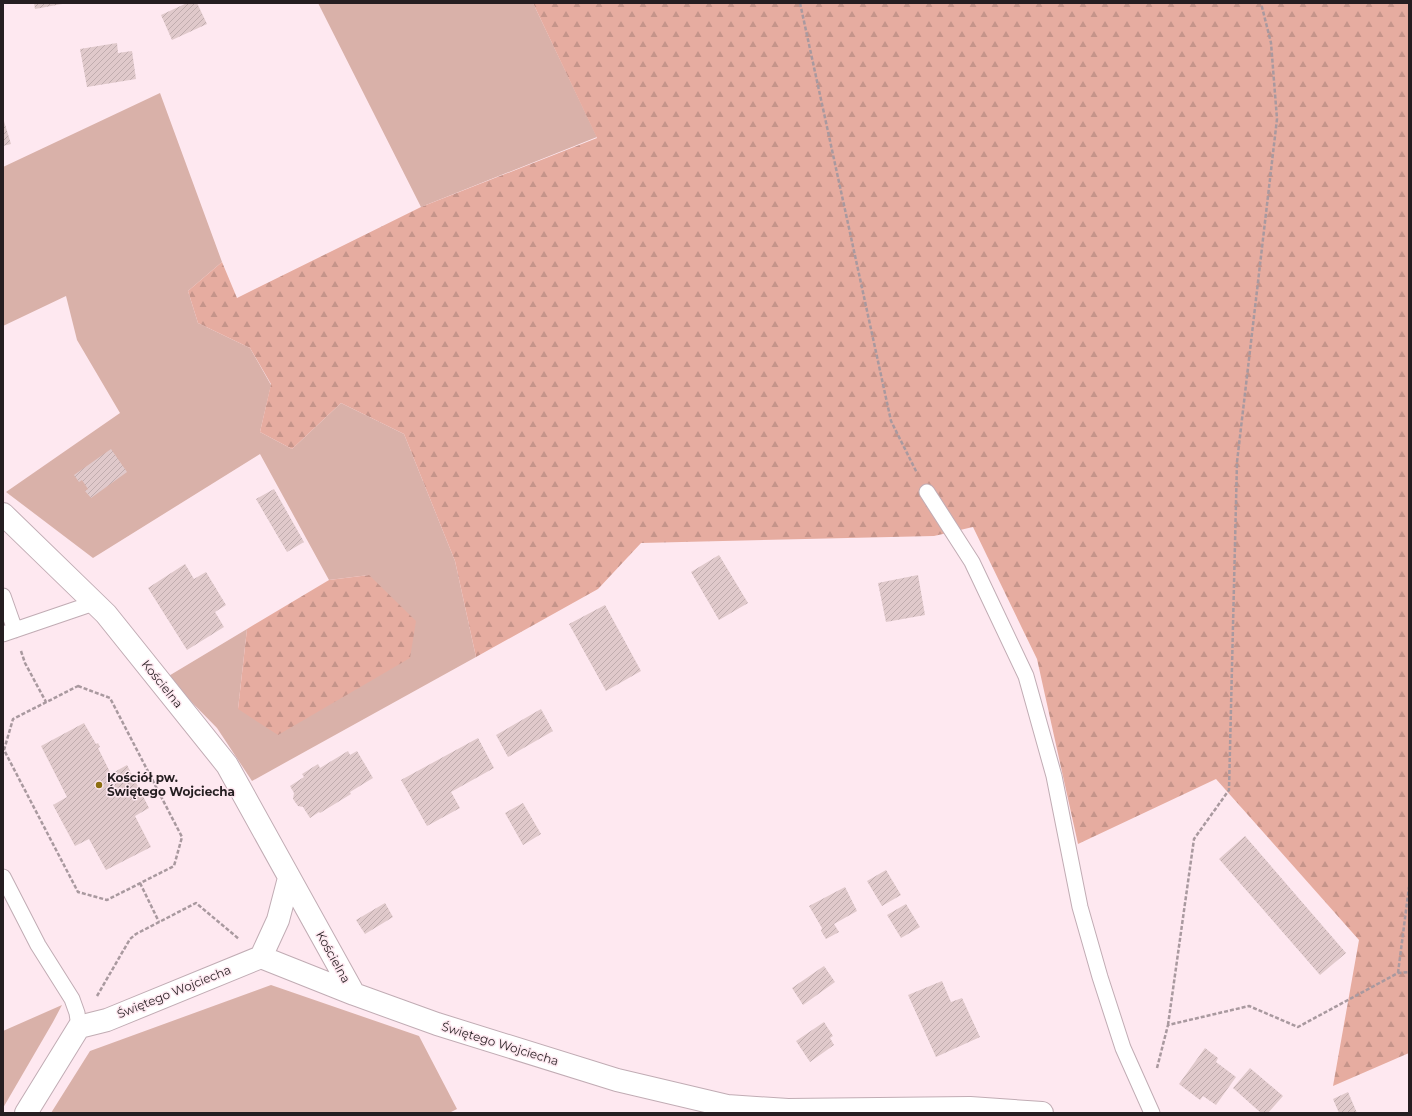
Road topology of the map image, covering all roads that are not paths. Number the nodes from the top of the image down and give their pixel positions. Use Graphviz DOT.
graph roads {
  1 [pos="927,492"];
  2 [pos="3,514"];
  3 [pos="3,596"];
  4 [pos="94,603"];
  5 [pos="9,632"];
  6 [pos="3,878"];
  7 [pos="289,878"];
  8 [pos="261,957"];
  9 [pos="354,994"];
  10 [pos="79,1027"];
  11 [pos="1150,1107"];
  12 [pos="26,1113"];
  13 [pos="1042,1113"];
  1 -- 11 [label="lane"];
  2 -- 4 [label="street, Kościelna"];
  3 -- 5 [label="lane"];
  4 -- 5 [label="lane"];
  4 -- 7 [label="street, Kościelna"];
  6 -- 10 [label="lane"];
  7 -- 8 [label="street"];
  7 -- 9 [label="street, Kościelna"];
  8 -- 9 [label="street, Świętego Wojciecha"];
  8 -- 10 [label="street, Świętego Wojciecha"];
  9 -- 13 [label="street, Świętego Wojciecha"];
  10 -- 12 [label="street"];
}
